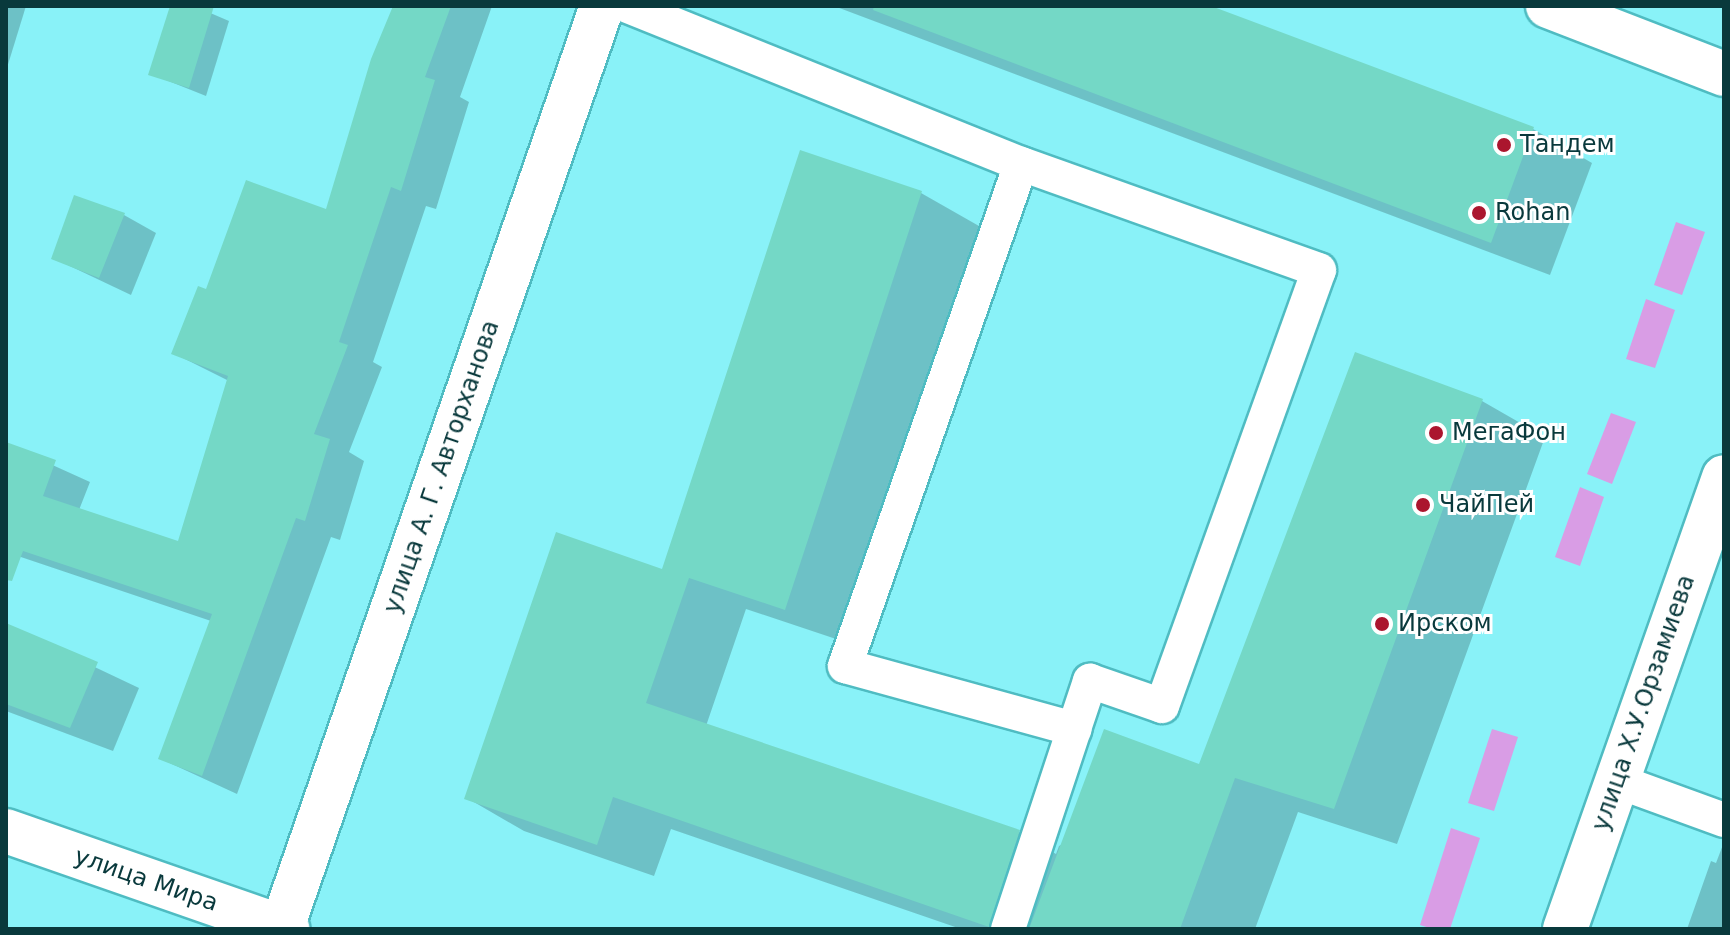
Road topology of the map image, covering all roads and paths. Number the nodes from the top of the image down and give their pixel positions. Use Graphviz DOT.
graph roads {
  1 [pos="602,6"];
  2 [pos="628,6"];
  3 [pos="1548,6"];
  4 [pos="1724,74"];
  5 [pos="1021,164"];
  6 [pos="1724,477"];
  7 [pos="1074,729"];
  8 [pos="1617,781"];
  9 [pos="1724,820"];
  10 [pos="6,831"];
  11 [pos="284,928"];
  12 [pos="1008,929"];
  13 [pos="1565,929"];
  1 -- 11 [label="street, улица А. Г. Авторханова"];
  2 -- 5 [label="lane"];
  3 -- 4 [label="street"];
  5 -- 7 [label="lane"];
  5 -- 7 [label="lane"];
  6 -- 8 [label="street, улица Х.У.Орзамиева"];
  7 -- 12 [label="lane"];
  8 -- 9 [label="lane"];
  8 -- 13 [label="street, улица Х.У.Орзамиева"];
  10 -- 11 [label="street, улица Мира"];
}
